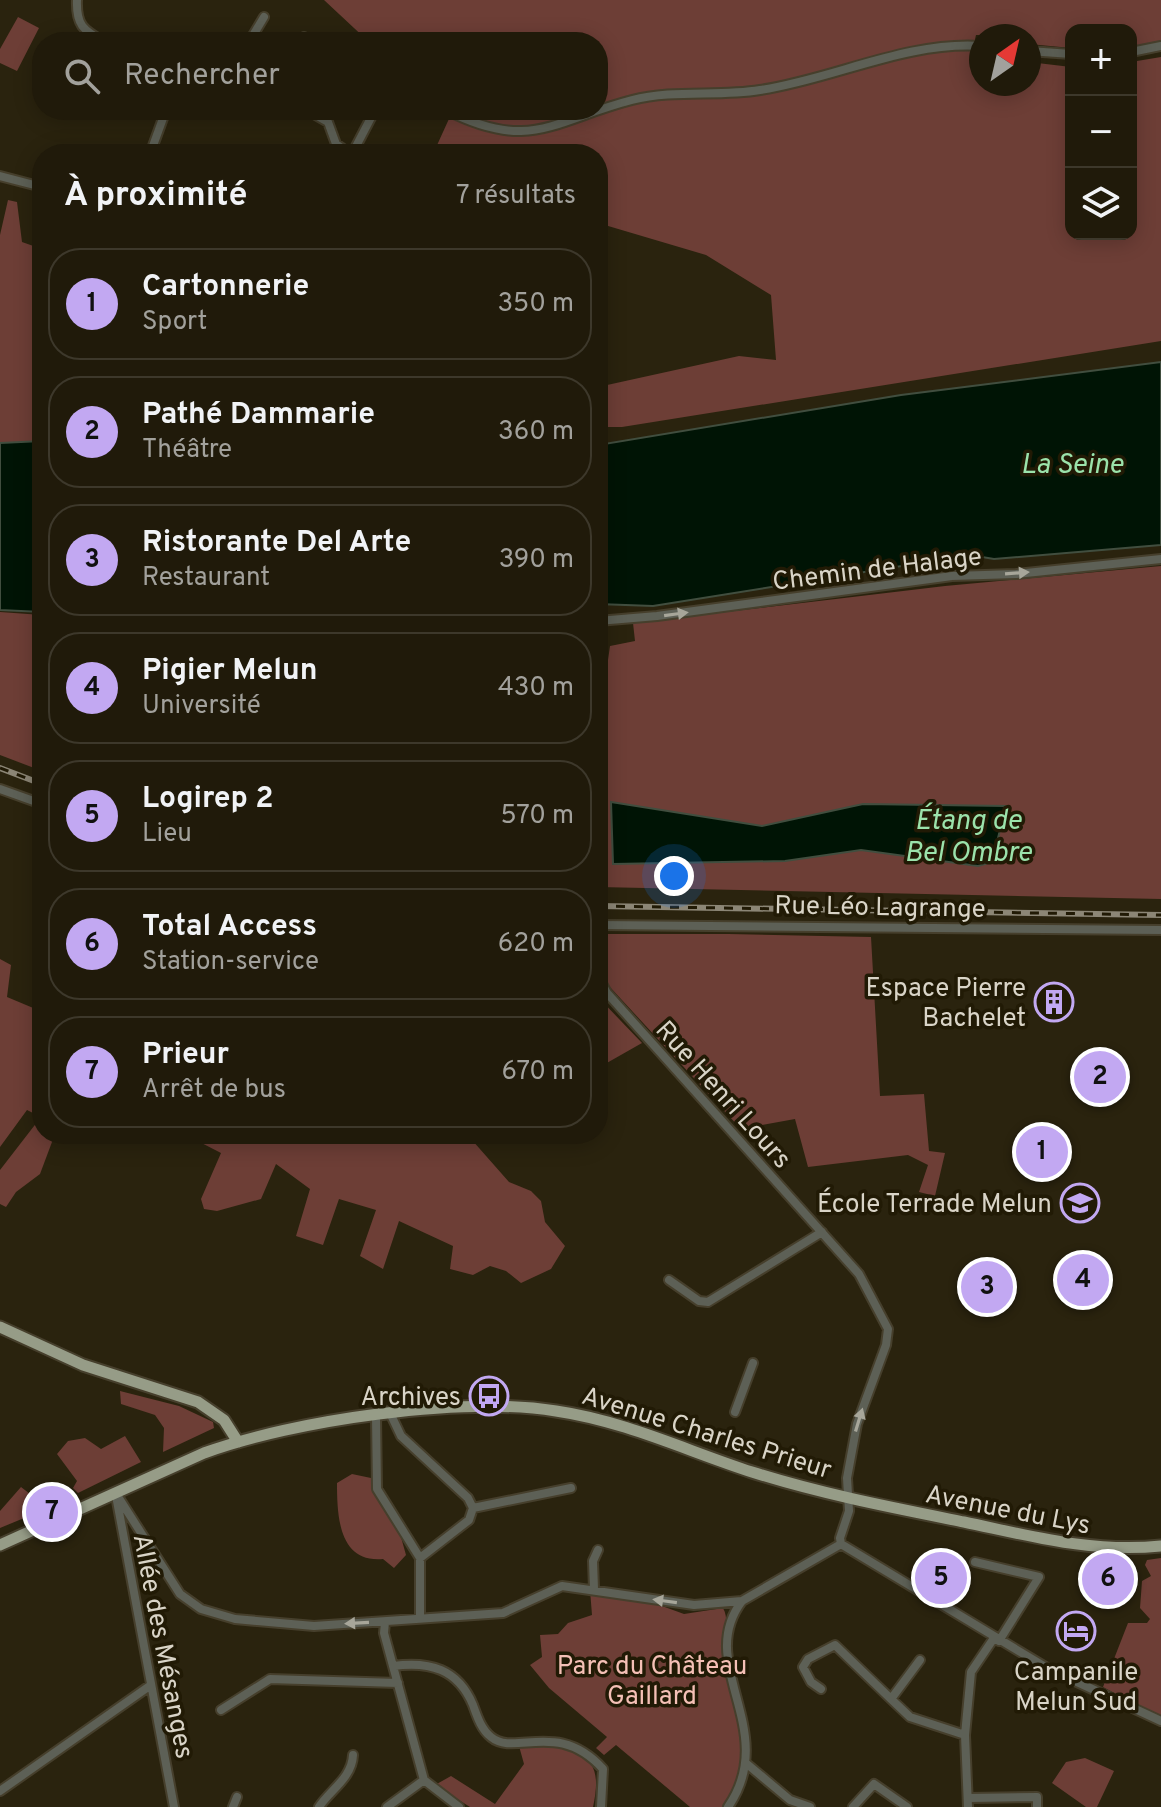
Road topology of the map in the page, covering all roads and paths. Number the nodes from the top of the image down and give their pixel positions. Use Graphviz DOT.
graph roads {
  1 [pos="77,0"];
  2 [pos="264,17"];
  3 [pos="85,32"];
  4 [pos="255,32"];
  5 [pos="1161,46"];
  6 [pos="969,47"];
  7 [pos="1137,51"];
  8 [pos="1041,52"];
  9 [pos="1065,54"];
  10 [pos="608,108"];
  11 [pos="162,120"];
  12 [pos="324,120"];
  13 [pos="370,120"];
  14 [pos="465,120"];
  15 [pos="575,120"];
  16 [pos="154,144"];
  17 [pos="336,144"];
  18 [pos="356,144"];
  19 [pos="0,176"];
  20 [pos="32,184"];
  21 [pos="1161,559"];
  22 [pos="608,620"];
  23 [pos="0,789"];
  24 [pos="32,800"];
  25 [pos="608,925"];
  26 [pos="1161,930"];
  27 [pos="608,994"];
  28 [pos="822,1232"];
  29 [pos="669,1280"];
  30 [pos="0,1327"];
  31 [pos="753,1363"];
  32 [pos="735,1412"];
  33 [pos="391,1415"];
  34 [pos="376,1416"];
  35 [pos="238,1442"];
  36 [pos="571,1488"];
  37 [pos="115,1492"];
  38 [pos="850,1497"];
  39 [pos="473,1508"];
  40 [pos="841,1544"];
  41 [pos="0,1545"];
  42 [pos="1161,1546"];
  43 [pos="598,1550"];
  44 [pos="420,1558"];
  45 [pos="975,1562"];
  46 [pos="594,1589"];
  47 [pos="742,1601"];
  48 [pos="727,1603"];
  49 [pos="733,1613"];
  50 [pos="420,1618"];
  51 [pos="385,1622"];
  52 [pos="996,1640"];
  53 [pos="920,1660"];
  54 [pos="393,1666"];
  55 [pos="398,1683"];
  56 [pos="151,1685"];
  57 [pos="821,1689"];
  58 [pos="891,1699"];
  59 [pos="221,1710"];
  60 [pos="1161,1721"];
  61 [pos="965,1735"];
  62 [pos="353,1755"];
  63 [pos="747,1764"];
  64 [pos="424,1780"];
  65 [pos="0,1791"];
  66 [pos="237,1797"];
  67 [pos="1019,1802"];
  68 [pos="968,1803"];
  69 [pos="392,1805"];
  70 [pos="174,1807"];
  71 [pos="233,1807"];
  72 [pos="319,1807"];
  73 [pos="459,1807"];
  74 [pos="601,1807"];
  75 [pos="728,1807"];
  76 [pos="810,1807"];
  77 [pos="853,1807"];
  78 [pos="907,1807"];
  79 [pos="1037,1807"];
  1 -- 3 [label="street"];
  2 -- 4 [label="street"];
  5 -- 7 [label="street"];
  6 -- 10 [label="street"];
  8 -- 9 [label="street"];
  11 -- 16 [label="street"];
  12 -- 17 [label="street"];
  13 -- 18 [label="street"];
  14 -- 15 [label="street"];
  19 -- 20 [label="street"];
  22 -- 21 [label="street, Chemin de Halage, one-way"];
  23 -- 24 [label="street"];
  25 -- 26 [label="street, Rue Léo Lagrange"];
  27 -- 28 [label="street, Rue Henri Lours"];
  28 -- 29 [label="street"];
  38 -- 28 [label="street, Rue Henri Lours, one-way"];
  30 -- 35 [label="main road"];
  31 -- 32 [label="street"];
  33 -- 34 [label="main road, Avenue Charles Prieur"];
  33 -- 38 [label="main road, Avenue Charles Prieur"];
  33 -- 39 [label="street"];
  34 -- 35 [label="main road, Avenue Charles Prieur"];
  34 -- 44 [label="street"];
  35 -- 37 [label="main road, Avenue Charles Prieur"];
  36 -- 39 [label="street"];
  37 -- 41 [label="main road, Avenue Charles Prieur"];
  51 -- 37 [label="street, one-way"];
  37 -- 56 [label="street, Allée des Mésanges"];
  38 -- 40 [label="street, Rue Henri Lours"];
  38 -- 42 [label="main road, Avenue du Lys"];
  39 -- 44 [label="street"];
  40 -- 47 [label="street"];
  40 -- 52 [label="street"];
  43 -- 46 [label="street"];
  44 -- 50 [label="street"];
  45 -- 52 [label="street"];
  48 -- 46 [label="street, one-way"];
  46 -- 50 [label="street"];
  47 -- 48 [label="street"];
  47 -- 49 [label="street"];
  48 -- 49 [label="street"];
  49 -- 63 [label="street"];
  50 -- 51 [label="street"];
  51 -- 54 [label="street"];
  52 -- 60 [label="street"];
  52 -- 61 [label="street"];
  53 -- 58 [label="street"];
  54 -- 55 [label="street"];
  54 -- 74 [label="street"];
  55 -- 59 [label="street"];
  55 -- 64 [label="street"];
  56 -- 65 [label="street"];
  56 -- 70 [label="street, Allée des Mésanges"];
  57 -- 58 [label="street"];
  58 -- 61 [label="street"];
  61 -- 68 [label="street"];
  62 -- 72 [label="street"];
  63 -- 75 [label="street"];
  63 -- 76 [label="street"];
  64 -- 69 [label="street"];
  64 -- 73 [label="street"];
  66 -- 71 [label="street"];
  67 -- 68 [label="street"];
  67 -- 79 [label="street"];
  77 -- 78 [label="street"];
}
